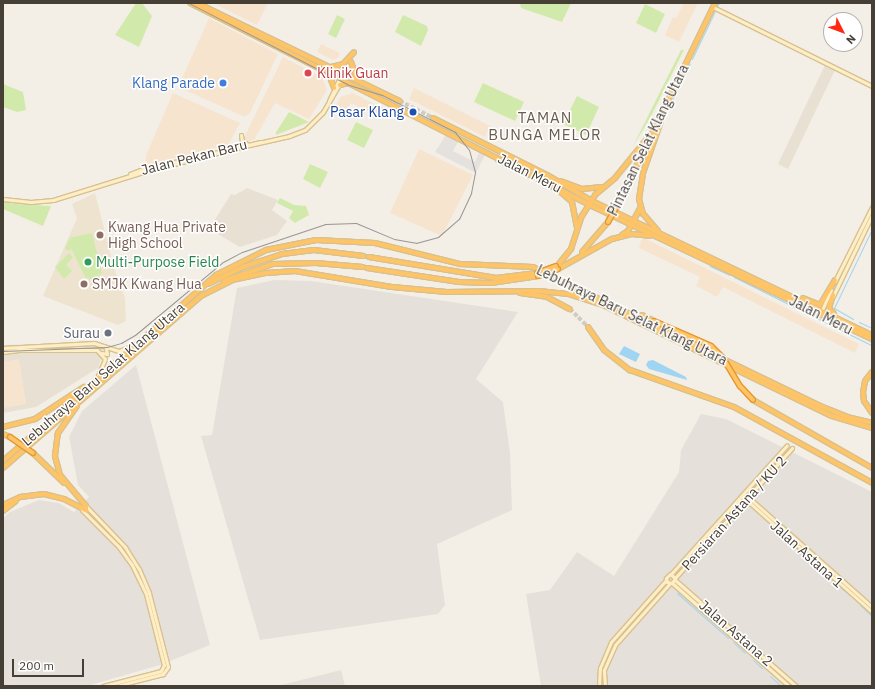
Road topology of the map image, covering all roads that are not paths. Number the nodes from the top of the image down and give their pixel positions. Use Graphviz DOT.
graph roads {
  1 [pos="190,3"];
  2 [pos="197,3"];
  3 [pos="714,5"];
  4 [pos="255,30"];
  5 [pos="283,50"];
  6 [pos="354,52"];
  7 [pos="320,62"];
  8 [pos="351,62"];
  9 [pos="328,72"];
  10 [pos="344,74"];
  11 [pos="341,78"];
  12 [pos="360,82"];
  13 [pos="349,83"];
  14 [pos="340,85"];
  15 [pos="872,86"];
  16 [pos="334,88"];
  17 [pos="400,101"];
  18 [pos="328,105"];
  19 [pos="660,114"];
  20 [pos="433,118"];
  21 [pos="241,136"];
  22 [pos="260,142"];
  23 [pos="248,144"];
  24 [pos="547,175"];
  25 [pos="129,176"];
  26 [pos="542,178"];
  27 [pos="606,185"];
  28 [pos="3,200"];
  29 [pos="590,203"];
  30 [pos="872,207"];
  31 [pos="640,208"];
  32 [pos="872,215"];
  33 [pos="632,223"];
  34 [pos="577,233"];
  35 [pos="658,238"];
  36 [pos="668,238"];
  37 [pos="612,239"];
  38 [pos="586,249"];
  39 [pos="566,265"];
  40 [pos="557,267"];
  41 [pos="537,275"];
  42 [pos="835,280"];
  43 [pos="203,288"];
  44 [pos="780,290"];
  45 [pos="495,292"];
  46 [pos="782,295"];
  47 [pos="833,295"];
  48 [pos="201,296"];
  49 [pos="570,309"];
  50 [pos="823,312"];
  51 [pos="634,314"];
  52 [pos="851,324"];
  53 [pos="588,327"];
  54 [pos="153,331"];
  55 [pos="872,337"];
  56 [pos="3,348"];
  57 [pos="106,349"];
  58 [pos="3,352"];
  59 [pos="101,353"];
  60 [pos="872,372"];
  61 [pos="96,380"];
  62 [pos="89,392"];
  63 [pos="872,413"];
  64 [pos="872,423"];
  65 [pos="3,427"];
  66 [pos="872,428"];
  67 [pos="3,434"];
  68 [pos="787,445"];
  69 [pos="792,448"];
  70 [pos="3,461"];
  71 [pos="8,464"];
  72 [pos="3,468"];
  73 [pos="872,468"];
  74 [pos="3,472"];
  75 [pos="872,483"];
  76 [pos="72,490"];
  77 [pos="743,495"];
  78 [pos="25,496"];
  79 [pos="747,498"];
  80 [pos="3,505"];
  81 [pos="86,506"];
  82 [pos="82,510"];
  83 [pos="3,511"];
  84 [pos="671,574"];
  85 [pos="675,579"];
  86 [pos="666,580"];
  87 [pos="671,583"];
  88 [pos="872,606"];
  89 [pos="872,612"];
  90 [pos="725,628"];
  91 [pos="747,642"];
  92 [pos="762,662"];
  93 [pos="103,686"];
  94 [pos="116,686"];
  95 [pos="599,686"];
  96 [pos="605,686"];
  97 [pos="789,686"];
  98 [pos="796,686"];
  1 -- 5 [label="highway, Jalan Meru"];
  2 -- 4 [label="highway"];
  3 -- 15 [label="street"];
  3 -- 19 [label="highway, Pintasan Selat Klang Utara"];
  4 -- 5 [label="highway"];
  4 -- 7 [label="highway"];
  5 -- 9 [label="highway, Jalan Meru"];
  6 -- 7 [label="highway"];
  7 -- 10 [label="highway"];
  8 -- 12 [label="highway"];
  9 -- 11 [label="highway, Jalan Meru"];
  9 -- 16 [label="highway"];
  10 -- 11 [label="street, Jalan Pekan Baru"];
  10 -- 12 [label="highway"];
  11 -- 13 [label="highway, Jalan Meru"];
  11 -- 14 [label="street, Jalan Pekan Baru"];
  11 -- 16 [label="street, Jalan Pekan Baru"];
  12 -- 17 [label="highway"];
  13 -- 14 [label="highway"];
  13 -- 26 [label="highway, Jalan Meru"];
  14 -- 18 [label="street, Jalan Pekan Baru"];
  16 -- 18 [label="street, Jalan Pekan Baru"];
  18 -- 22 [label="street, Jalan Pekan Baru"];
  19 -- 27 [label="highway"];
  19 -- 31 [label="highway"];
  19 -- 38 [label="highway, Pintasan Selat Klang Utara, bridge"];
  20 -- 24 [label="highway, Jalan Meru"];
  21 -- 23 [label="street"];
  22 -- 23 [label="street, Jalan Pekan Baru"];
  22 -- 25 [label="street, Jalan Pekan Baru"];
  23 -- 25 [label="street, Jalan Pekan Baru"];
  24 -- 27 [label="highway"];
  24 -- 29 [label="highway, Jalan Meru"];
  25 -- 28 [label="street, Jalan Pekan Baru"];
  26 -- 29 [label="highway, Jalan Meru"];
  26 -- 34 [label="highway"];
  27 -- 29 [label="highway"];
  29 -- 33 [label="highway, Jalan Meru"];
  29 -- 34 [label="highway"];
  30 -- 42 [label="street"];
  31 -- 33 [label="highway"];
  31 -- 36 [label="highway"];
  32 -- 47 [label="street"];
  33 -- 35 [label="highway, Jalan Meru"];
  33 -- 36 [label="highway, Jalan Meru"];
  33 -- 37 [label="highway"];
  34 -- 40 [label="highway"];
  35 -- 37 [label="highway"];
  35 -- 46 [label="highway, Jalan Meru"];
  36 -- 44 [label="highway, Jalan Meru"];
  37 -- 39 [label="highway"];
  38 -- 39 [label="highway, Pintasan Selat Klang Utara"];
  38 -- 40 [label="highway"];
  39 -- 40 [label="highway"];
  40 -- 41 [label="highway, bridge"];
  41 -- 43 [label="highway, Lebuhraya Baru Selat Klang Utara"];
  41 -- 48 [label="highway, Lebuhraya Baru Selat Klang Utara"];
  42 -- 44 [label="highway"];
  42 -- 50 [label="street"];
  43 -- 51 [label="highway, Lebuhraya Baru Selat Klang Utara"];
  43 -- 54 [label="highway, Lebuhraya Baru Selat Klang Utara"];
  44 -- 50 [label="highway, Jalan Meru"];
  45 -- 48 [label="highway, Lebuhraya Baru Selat Klang Utara"];
  45 -- 49 [label="highway"];
  45 -- 66 [label="highway, Lebuhraya Baru Selat Klang Utara"];
  46 -- 50 [label="highway"];
  46 -- 55 [label="highway, Jalan Meru"];
  47 -- 50 [label="street"];
  47 -- 52 [label="highway"];
  48 -- 62 [label="highway, Lebuhraya Baru Selat Klang Utara"];
  50 -- 52 [label="highway, Jalan Meru"];
  50 -- 55 [label="highway"];
  51 -- 64 [label="highway, Lebuhraya Baru Selat Klang Utara"];
  51 -- 73 [label="highway, bridge"];
  52 -- 55 [label="highway, Jalan Meru"];
  53 -- 75 [label="highway"];
  54 -- 57 [label="street"];
  54 -- 61 [label="highway, Lebuhraya Baru Selat Klang Utara"];
  56 -- 57 [label="street"];
  57 -- 59 [label="street"];
  58 -- 59 [label="street"];
  59 -- 61 [label="street"];
  60 -- 63 [label="highway"];
  61 -- 65 [label="highway"];
  61 -- 70 [label="highway, Lebuhraya Baru Selat Klang Utara"];
  62 -- 71 [label="highway, Lebuhraya Baru Selat Klang Utara"];
  62 -- 76 [label="highway"];
  67 -- 76 [label="highway, bridge"];
  68 -- 77 [label="street, Persiaran Astana / KU 2"];
  69 -- 79 [label="street, Persiaran Astana / KU 2"];
  71 -- 72 [label="highway, Lebuhraya Baru Selat Klang Utara"];
  71 -- 74 [label="highway"];
  76 -- 81 [label="highway"];
  77 -- 79 [label="street, Jalan Astana 1"];
  77 -- 84 [label="street, Persiaran Astana / KU 2"];
  78 -- 80 [label="highway"];
  78 -- 82 [label="highway"];
  78 -- 83 [label="highway"];
  79 -- 85 [label="street, Persiaran Astana / KU 2"];
  79 -- 88 [label="street, Jalan Astana 1"];
  79 -- 89 [label="street, Jalan Astana 1"];
  81 -- 82 [label="highway"];
  81 -- 94 [label="street"];
  82 -- 93 [label="street"];
  84 -- 85 [label="street, Jalan Astana 2"];
  84 -- 86 [label="street, Persiaran Astana / KU 2"];
  85 -- 87 [label="street, Persiaran Astana / KU 2"];
  85 -- 91 [label="street, Jalan Astana 2"];
  86 -- 87 [label="street, Jalan Astana 2"];
  86 -- 95 [label="street, Persiaran Astana / KU 2"];
  87 -- 90 [label="street, Jalan Astana 2"];
  87 -- 96 [label="street, Persiaran Astana / KU 2"];
  90 -- 91 [label="street"];
  90 -- 92 [label="street, Jalan Astana 2"];
  91 -- 92 [label="street"];
  91 -- 98 [label="street, Jalan Astana 2"];
  92 -- 97 [label="street, Jalan Astana 2"];
}
